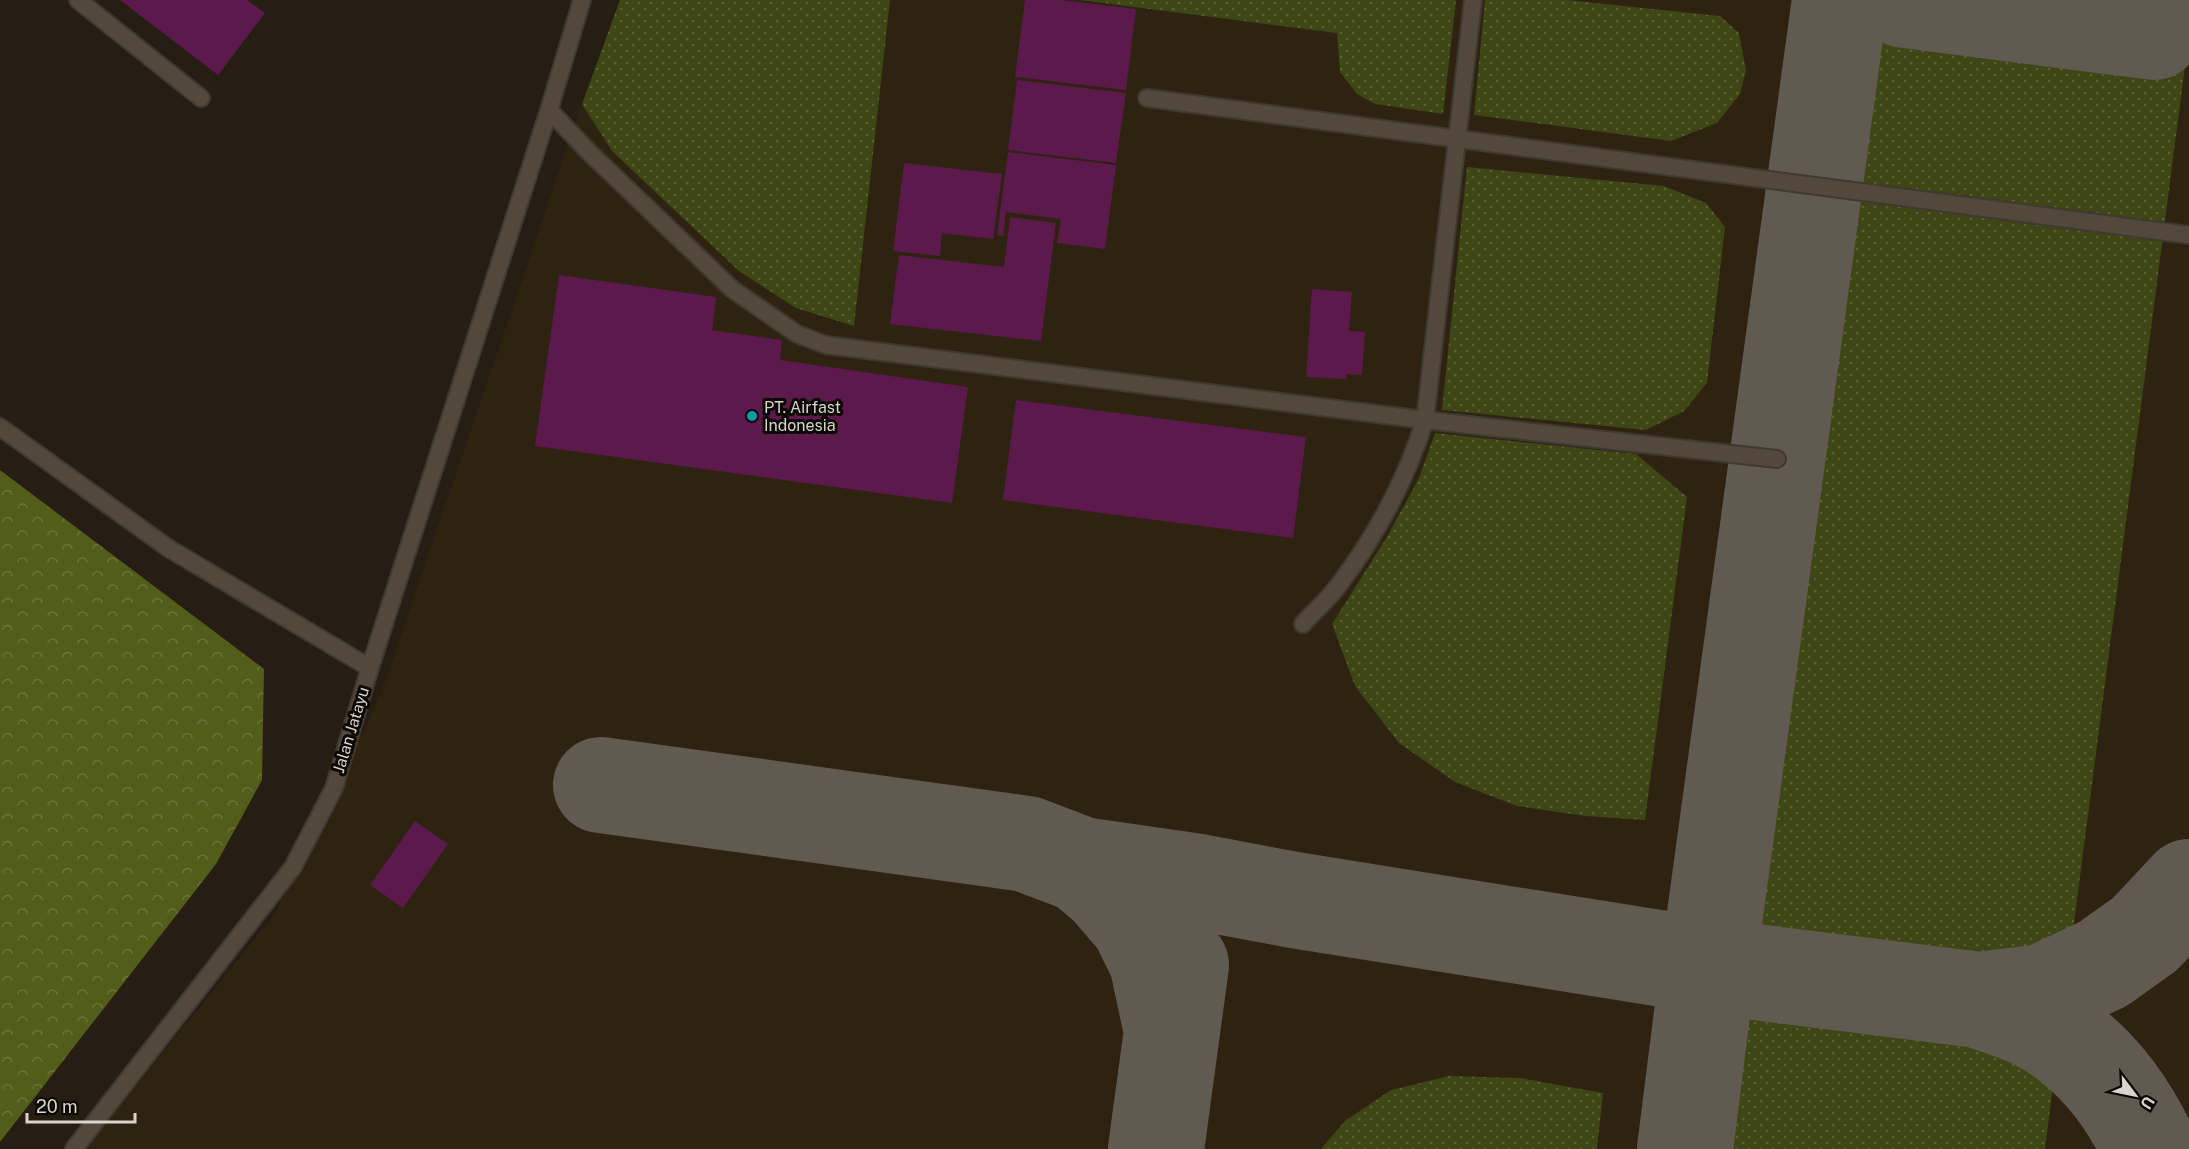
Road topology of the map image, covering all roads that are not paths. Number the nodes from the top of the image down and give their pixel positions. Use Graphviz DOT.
graph roads {
  1 [pos="78,0"];
  2 [pos="582,0"];
  3 [pos="1473,0"];
  4 [pos="201,98"];
  5 [pos="1147,98"];
  6 [pos="549,110"];
  7 [pos="1457,138"];
  8 [pos="2189,235"];
  9 [pos="1425,420"];
  10 [pos="0,427"];
  11 [pos="1777,459"];
  12 [pos="1303,624"];
  13 [pos="370,668"];
  14 [pos="74,1149"];
  1 -- 4 [label="lane"];
  2 -- 6 [label="lane"];
  3 -- 7 [label="lane"];
  5 -- 7 [label="lane"];
  6 -- 9 [label="lane"];
  6 -- 13 [label="lane"];
  7 -- 8 [label="lane"];
  7 -- 9 [label="lane"];
  9 -- 11 [label="lane"];
  9 -- 12 [label="lane"];
  10 -- 13 [label="lane, Jalan Jatayu"];
  13 -- 14 [label="lane, Jalan Jatayu"];
}
